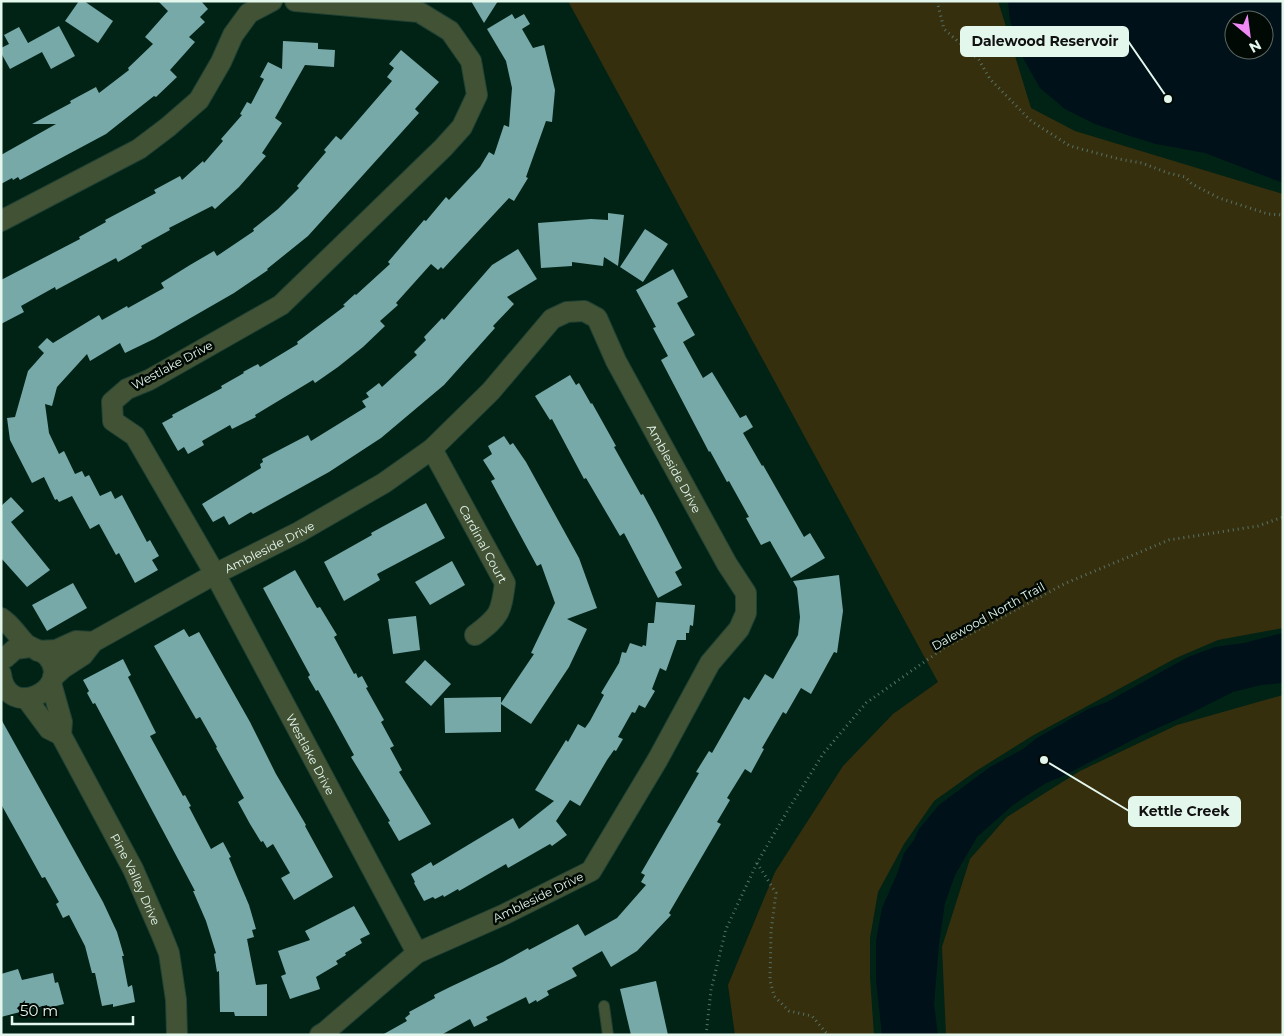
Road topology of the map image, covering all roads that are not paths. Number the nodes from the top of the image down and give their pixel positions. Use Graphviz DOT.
graph roads {
  1 [pos="272,1"];
  2 [pos="295,1"];
  3 [pos="1,221"];
  4 [pos="432,449"];
  5 [pos="214,574"];
  6 [pos="1,618"];
  7 [pos="476,635"];
  8 [pos="93,642"];
  9 [pos="34,649"];
  10 [pos="2,663"];
  11 [pos="52,680"];
  12 [pos="13,697"];
  13 [pos="61,735"];
  14 [pos="417,953"];
  15 [pos="604,1006"];
  16 [pos="178,1035"];
  17 [pos="320,1035"];
  18 [pos="608,1035"];
  1 -- 3 [label="street"];
  2 -- 5 [label="street, Westlake Drive"];
  4 -- 5 [label="street, Ambleside Drive"];
  4 -- 7 [label="street, Cardinal Court"];
  4 -- 14 [label="street, Ambleside Drive"];
  5 -- 8 [label="street, Ambleside Drive"];
  5 -- 14 [label="street, Westlake Drive"];
  6 -- 9 [label="street, Pine Valley Drive"];
  8 -- 9 [label="street, Ambleside Drive"];
  8 -- 11 [label="street, Ambleside Drive"];
  9 -- 10 [label="street, Pine Valley Drive"];
  9 -- 11 [label="street, Pine Valley Drive"];
  10 -- 12 [label="street, Pine Valley Drive"];
  11 -- 12 [label="street"];
  11 -- 13 [label="street, Pine Valley Drive"];
  12 -- 13 [label="street, Pine Valley Drive"];
  13 -- 16 [label="street, Pine Valley Drive"];
  14 -- 17 [label="street, Ambleside Drive"];
  15 -- 18 [label="lane"];
}
